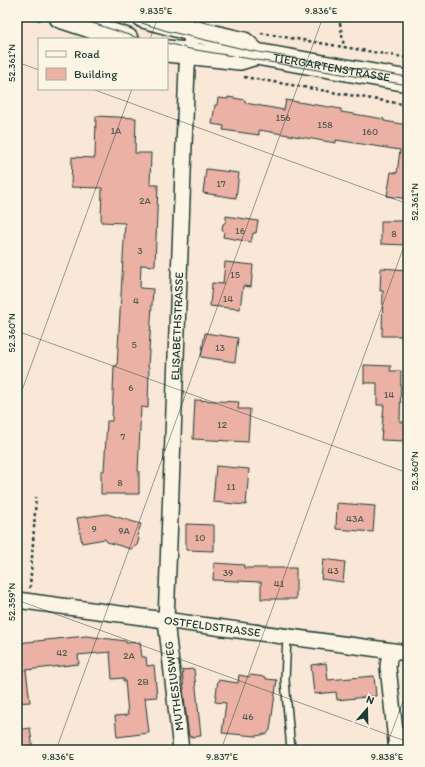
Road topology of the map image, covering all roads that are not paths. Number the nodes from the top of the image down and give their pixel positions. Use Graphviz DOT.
graph roads {
  1 [pos="60,17"];
  2 [pos="143,17"];
  3 [pos="193,31"];
  4 [pos="124,38"];
  5 [pos="168,51"];
  6 [pos="189,54"];
  7 [pos="256,54"];
  8 [pos="408,80"];
  9 [pos="23,601"];
  10 [pos="166,621"];
  11 [pos="287,637"];
  12 [pos="390,651"];
  13 [pos="408,653"];
  14 [pos="181,750"];
  15 [pos="291,750"];
  16 [pos="397,750"];
  1 -- 4 [label="main road"];
  2 -- 3 [label="main road, TIERGARTENSTRASSE"];
  3 -- 6 [label="street, ELISABETHSTRASSE"];
  3 -- 7 [label="main road, TIERGARTENSTRASSE"];
  5 -- 6 [label="main road, TIERGARTENSTRASSE"];
  6 -- 7 [label="main road, TIERGARTENSTRASSE"];
  6 -- 10 [label="street, ELISABETHSTRASSE"];
  7 -- 8 [label="main road, TIERGARTENSTRASSE"];
  9 -- 10 [label="street, OSTFELDSTRASSE"];
  10 -- 11 [label="street, OSTFELDSTRASSE"];
  10 -- 14 [label="street, MUTHESIUSWEG"];
  11 -- 12 [label="street, OSTFELDSTRASSE"];
  11 -- 15 [label="lane"];
  12 -- 13 [label="street, OSTFELDSTRASSE"];
  12 -- 16 [label="street"];
}
